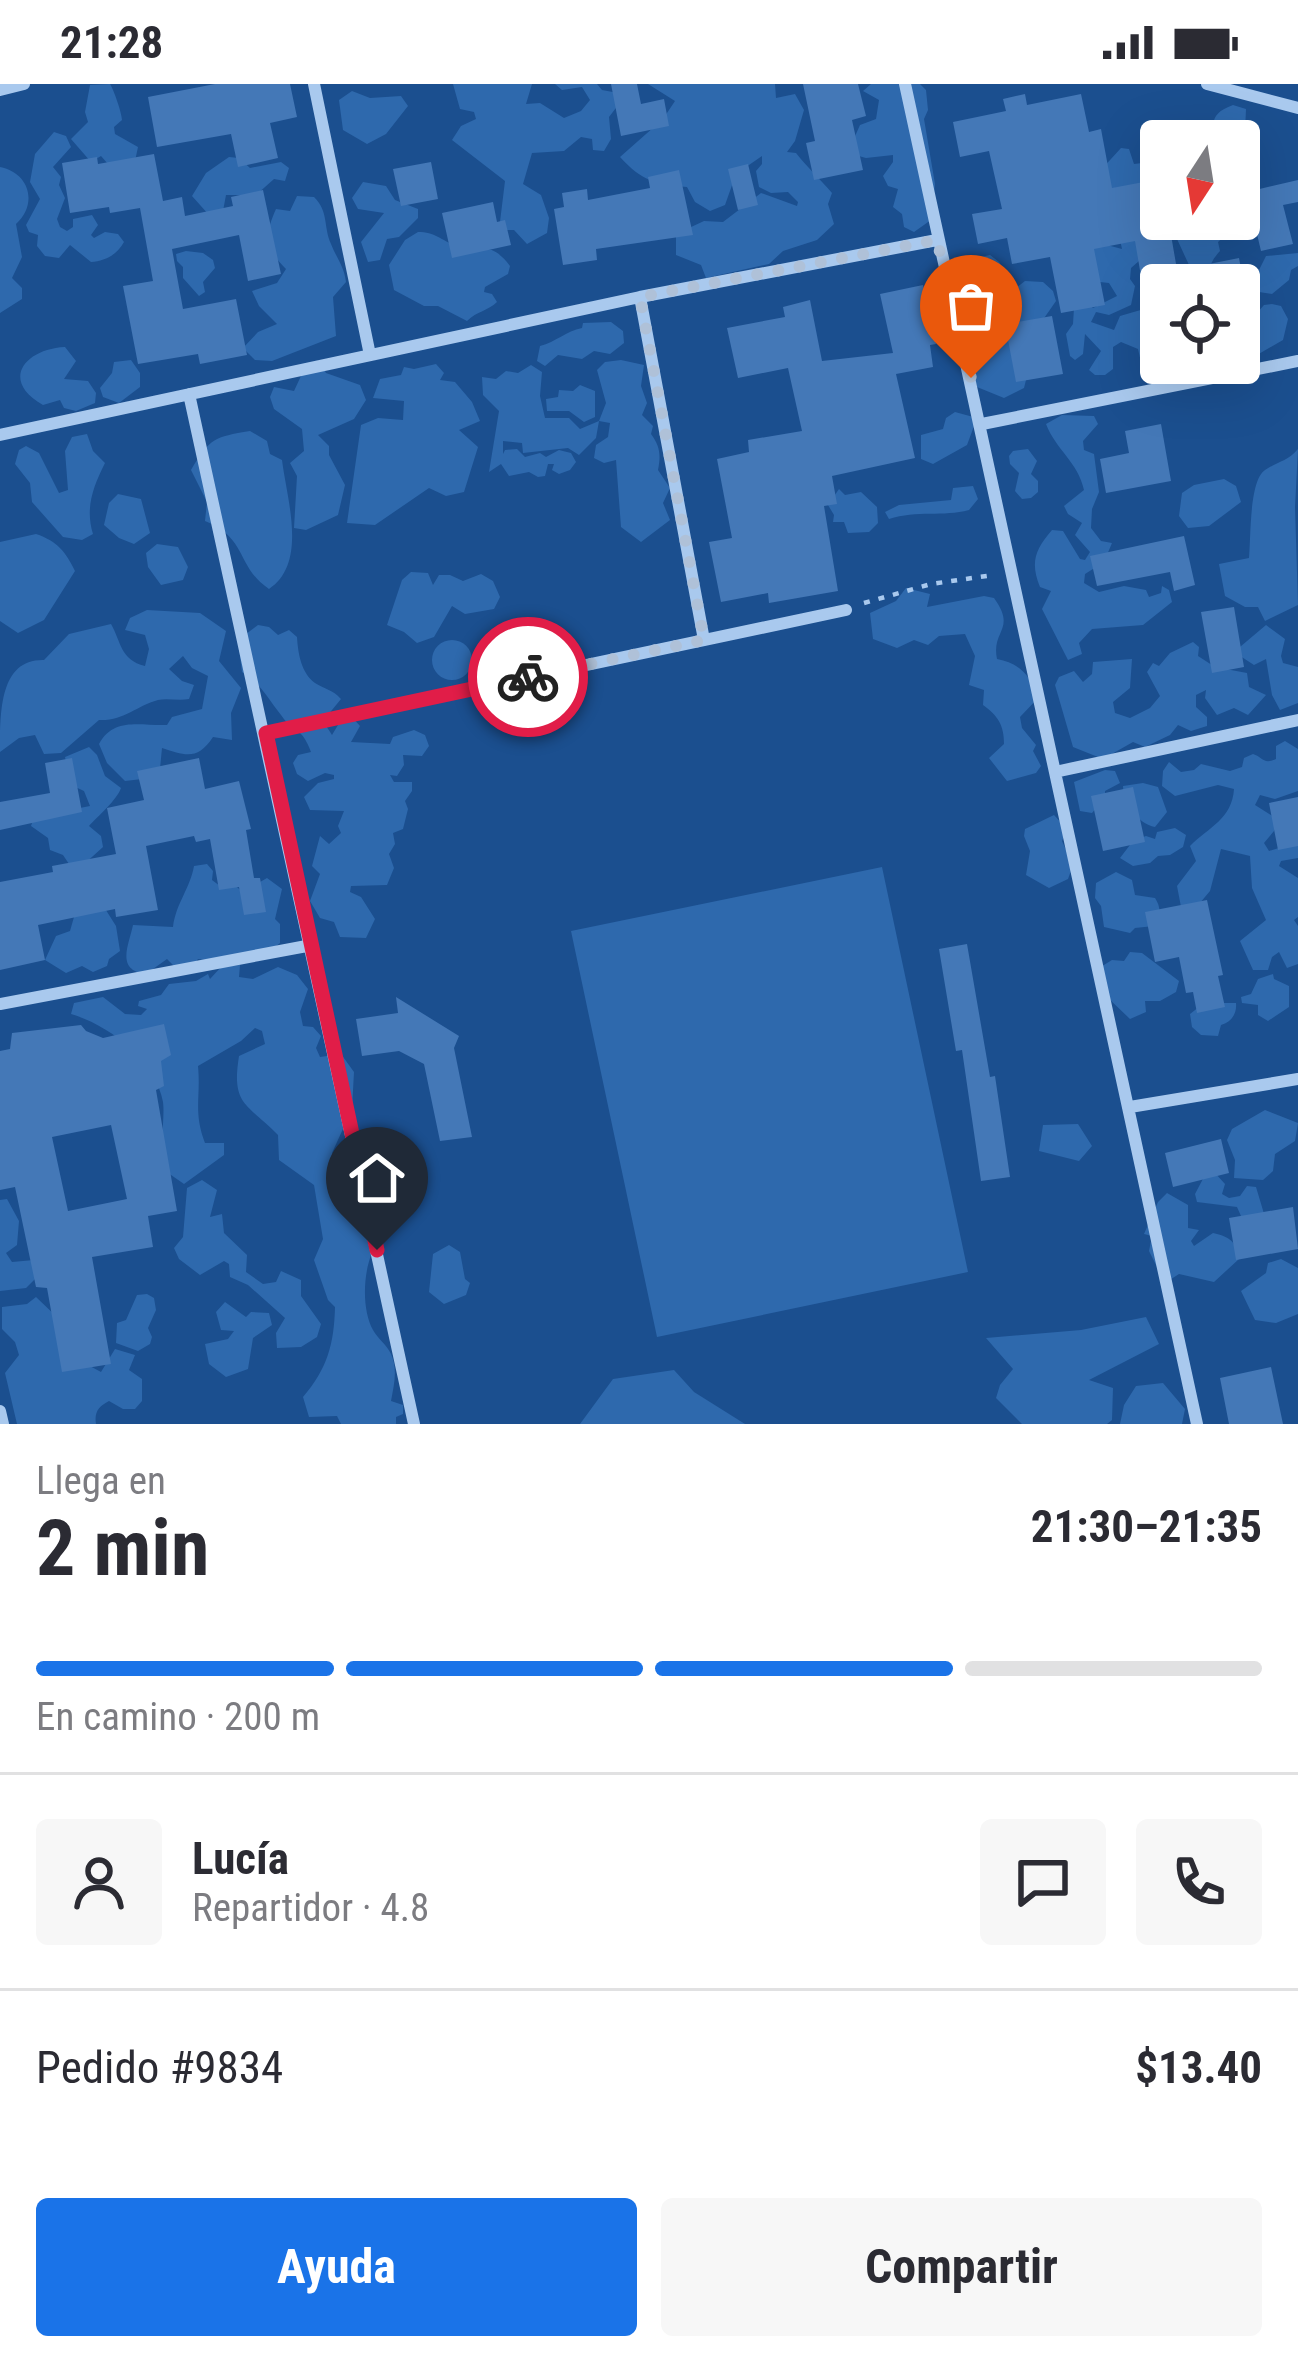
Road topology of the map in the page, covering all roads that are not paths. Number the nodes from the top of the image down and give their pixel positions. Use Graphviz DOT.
graph roads {
  1 [pos="24,84"];
  2 [pos="314,84"];
  3 [pos="905,84"];
  4 [pos="1207,84"];
  5 [pos="0,90"];
  6 [pos="1298,108"];
  7 [pos="937,240"];
  8 [pos="640,297"];
  9 [pos="370,355"];
  10 [pos="1298,361"];
  11 [pos="189,394"];
  12 [pos="982,424"];
  13 [pos="0,435"];
  14 [pos="846,610"];
  15 [pos="704,640"];
  16 [pos="1298,720"];
  17 [pos="266,733"];
  18 [pos="1055,772"];
  19 [pos="312,944"];
  20 [pos="0,1004"];
  21 [pos="1298,1079"];
  22 [pos="1130,1107"];
  23 [pos="0,1411"];
  24 [pos="2,1424"];
  25 [pos="414,1424"];
  26 [pos="1197,1424"];
  1 -- 5 [label="street"];
  2 -- 9 [label="street"];
  3 -- 7 [label="street"];
  4 -- 6 [label="street"];
  7 -- 8 [label="street"];
  7 -- 12 [label="street"];
  8 -- 9 [label="street"];
  8 -- 15 [label="street"];
  9 -- 11 [label="street"];
  10 -- 12 [label="street"];
  11 -- 13 [label="street"];
  11 -- 17 [label="street"];
  12 -- 18 [label="street"];
  14 -- 15 [label="street"];
  15 -- 17 [label="street"];
  16 -- 18 [label="street"];
  17 -- 19 [label="street"];
  18 -- 22 [label="street"];
  19 -- 20 [label="street"];
  19 -- 25 [label="street"];
  21 -- 22 [label="street"];
  22 -- 26 [label="street"];
  23 -- 24 [label="street"];
}
